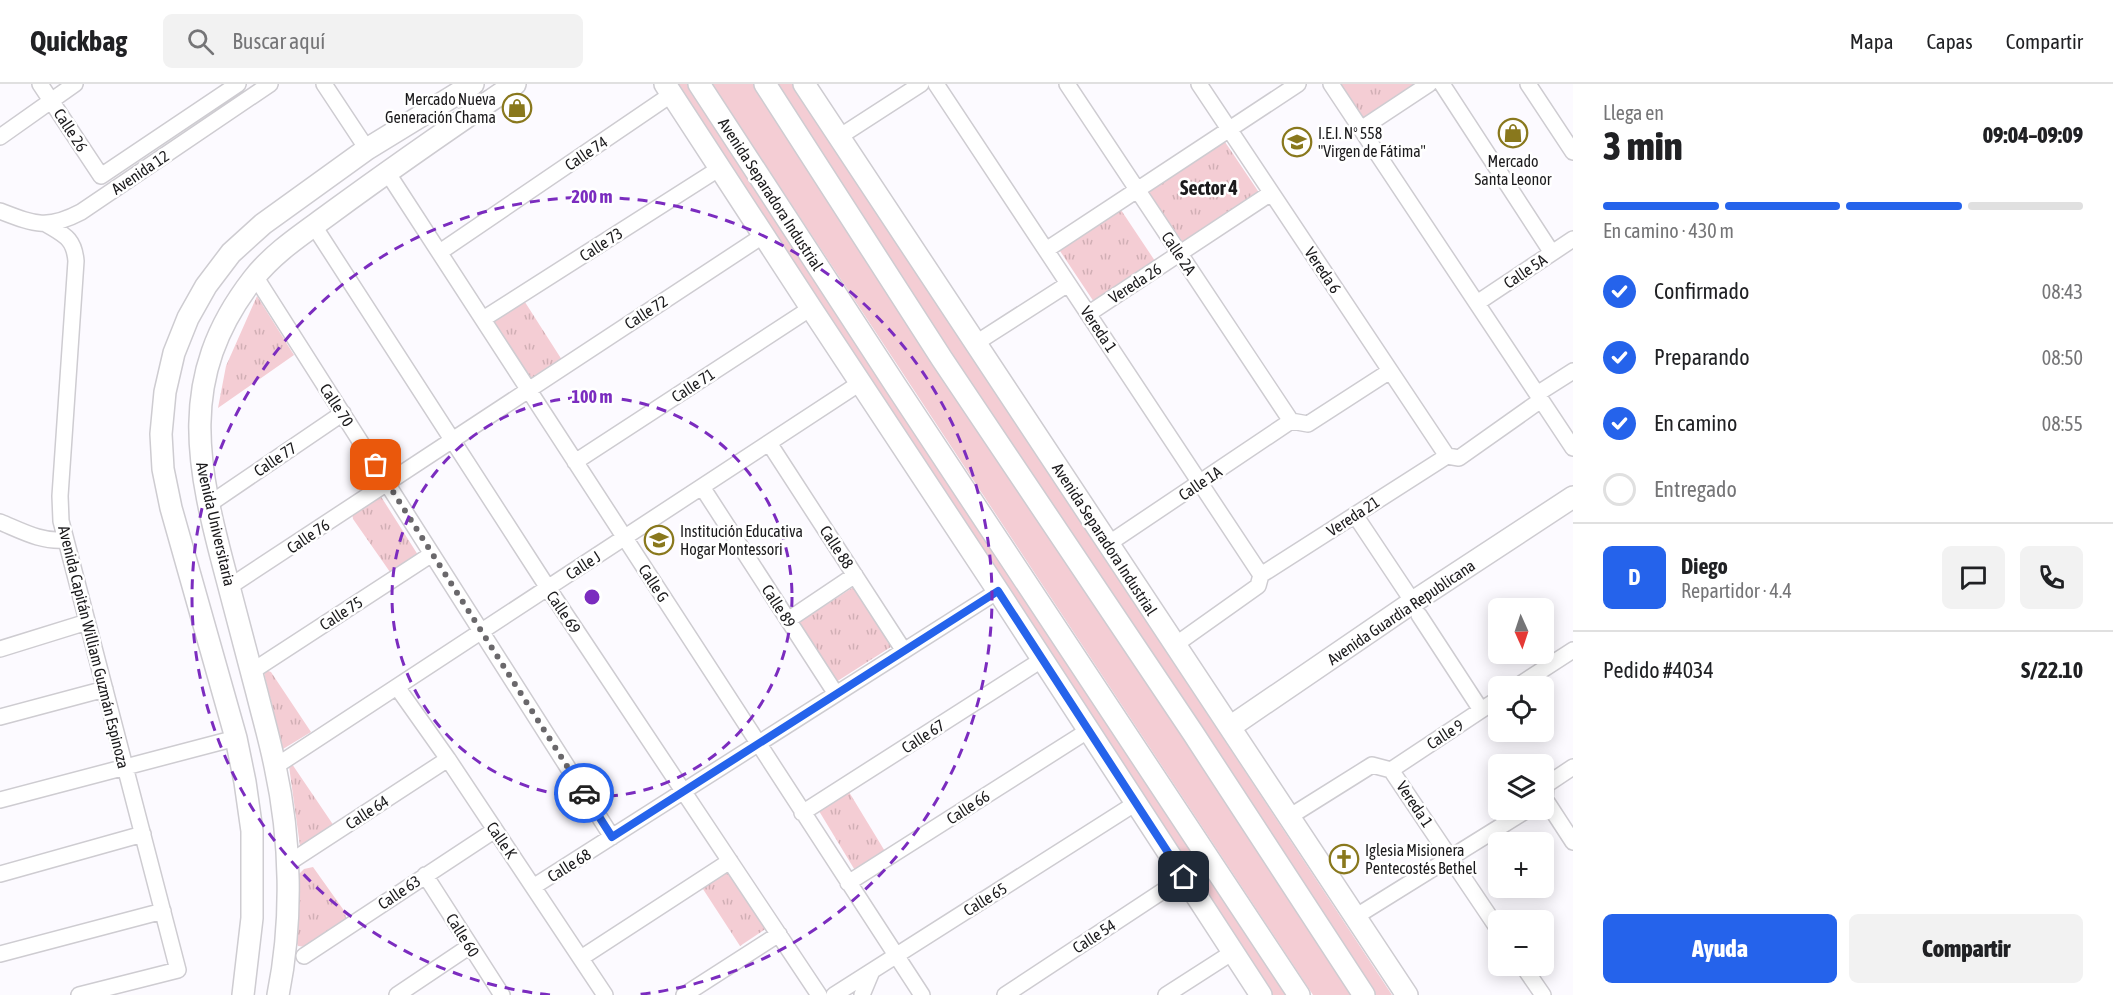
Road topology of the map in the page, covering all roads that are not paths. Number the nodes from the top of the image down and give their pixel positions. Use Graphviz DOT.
graph roads {
  1 [pos="40,84"];
  2 [pos="75,84"];
  3 [pos="237,84"];
  4 [pos="270,84"];
  5 [pos="324,84"];
  6 [pos="473,84"];
  7 [pos="515,84"];
  8 [pos="699,84"];
  9 [pos="765,84"];
  10 [pos="804,84"];
  11 [pos="921,84"];
  12 [pos="936,84"];
  13 [pos="1067,84"];
  14 [pos="1199,84"];
  15 [pos="1298,84"];
  16 [pos="1331,84"];
  17 [pos="1429,84"];
  18 [pos="1442,84"];
  19 [pos="1528,84"];
  20 [pos="669,89"];
  21 [pos="51,100"];
  22 [pos="1229,129"];
  23 [pos="1361,129"];
  24 [pos="0,137"];
  25 [pos="839,137"];
  26 [pos="367,149"];
  27 [pos="1573,152"];
  28 [pos="720,168"];
  29 [pos="387,172"];
  30 [pos="101,176"];
  31 [pos="1137,190"];
  32 [pos="1271,193"];
  33 [pos="0,211"];
  34 [pos="46,224"];
  35 [pos="314,226"];
  36 [pos="764,235"];
  37 [pos="1573,239"];
  38 [pos="1046,250"];
  39 [pos="440,252"];
  40 [pos="1552,253"];
  41 [pos="1180,254"];
  42 [pos="255,276"];
  43 [pos="1068,284"];
  44 [pos="1477,303"];
  45 [pos="811,308"];
  46 [pos="1088,314"];
  47 [pos="483,319"];
  48 [pos="976,343"];
  49 [pos="1390,371"];
  50 [pos="1573,371"];
  51 [pos="860,383"];
  52 [pos="528,390"];
  53 [pos="1539,397"];
  54 [pos="343,413"];
  55 [pos="1291,421"];
  56 [pos="453,440"];
  57 [pos="769,443"];
  58 [pos="1573,448"];
  59 [pos="1447,456"];
  60 [pos="575,462"];
  61 [pos="1200,482"];
  62 [pos="387,483"];
  63 [pos="702,487"];
  64 [pos="1573,497"];
  65 [pos="208,505"];
  66 [pos="1573,513"];
  67 [pos="1355,515"];
  68 [pos="0,522"];
  69 [pos="625,538"];
  70 [pos="65,540"];
  71 [pos="1108,544"];
  72 [pos="432,554"];
  73 [pos="855,575"];
  74 [pos="1261,575"];
  75 [pos="229,587"];
  76 [pos="548,588"];
  77 [pos="998,591"];
  78 [pos="1416,609"];
  79 [pos="788,620"];
  80 [pos="87,622"];
  81 [pos="482,632"];
  82 [pos="1573,635"];
  83 [pos="1573,642"];
  84 [pos="1175,645"];
  85 [pos="0,649"];
  86 [pos="1573,650"];
  87 [pos="904,651"];
  88 [pos="1043,659"];
  89 [pos="251,672"];
  90 [pos="1533,676"];
  91 [pos="397,687"];
  92 [pos="105,689"];
  93 [pos="836,694"];
  94 [pos="1488,705"];
  95 [pos="1481,710"];
  96 [pos="0,717"];
  97 [pos="1089,730"];
  98 [pos="1234,733"];
  99 [pos="236,738"];
  100 [pos="758,744"];
  101 [pos="448,759"];
  102 [pos="276,766"];
  103 [pos="1573,766"];
  104 [pos="125,767"];
  105 [pos="1391,770"];
  106 [pos="1554,779"];
  107 [pos="684,792"];
  108 [pos="0,800"];
  109 [pos="1136,803"];
  110 [pos="802,813"];
  111 [pos="1554,814"];
  112 [pos="1289,817"];
  113 [pos="1511,820"];
  114 [pos="495,830"];
  115 [pos="143,834"];
  116 [pos="612,837"];
  117 [pos="1573,842"];
  118 [pos="1450,857"];
  119 [pos="730,861"];
  120 [pos="287,864"];
  121 [pos="0,874"];
  122 [pos="425,875"];
  123 [pos="1184,877"];
  124 [pos="848,884"];
  125 [pos="534,887"];
  126 [pos="163,910"];
  127 [pos="1488,914"];
  128 [pos="1355,917"];
  129 [pos="779,934"];
  130 [pos="470,946"];
  131 [pos="1233,952"];
  132 [pos="0,954"];
  133 [pos="304,956"];
  134 [pos="895,956"];
  135 [pos="581,958"];
  136 [pos="872,971"];
  137 [pos="1530,976"];
  138 [pos="140,987"];
  139 [pos="79,995"];
  140 [pos="243,995"];
  141 [pos="278,995"];
  142 [pos="397,995"];
  143 [pos="502,995"];
  144 [pos="605,995"];
  145 [pos="684,995"];
  146 [pos="819,995"];
  147 [pos="834,995"];
  148 [pos="862,995"];
  149 [pos="922,995"];
  150 [pos="1005,995"];
  151 [pos="1166,995"];
  152 [pos="1261,995"];
  153 [pos="1299,995"];
  154 [pos="1364,995"];
  155 [pos="1407,995"];
  156 [pos="1543,995"];
  1 -- 21 [label="street, Calle 26"];
  2 -- 21 [label="street"];
  3 -- 30 [label="street, Avenida 12"];
  4 -- 34 [label="street, Avenida 12"];
  5 -- 26 [label="street"];
  6 -- 26 [label="street"];
  7 -- 29 [label="street, Avenida Universitaria"];
  8 -- 153 [label="street, Avenida Separadora Industrial"];
  9 -- 154 [label="street, Avenida Separadora Industrial"];
  10 -- 25 [label="street, Avenida Separadora Industrial"];
  11 -- 25 [label="street"];
  12 -- 38 [label="street, Vereda 1"];
  13 -- 31 [label="street, Calle 2A"];
  14 -- 22 [label="street, Vereda 6"];
  15 -- 22 [label="street"];
  16 -- 23 [label="street"];
  17 -- 23 [label="street"];
  18 -- 40 [label="street"];
  19 -- 27 [label="street"];
  20 -- 28 [label="street, Avenida Separadora Industrial"];
  20 -- 39 [label="street, Calle 74"];
  21 -- 24 [label="street"];
  21 -- 30 [label="street, Calle 26"];
  22 -- 31 [label="street"];
  22 -- 32 [label="street, Vereda 6"];
  23 -- 44 [label="street"];
  25 -- 48 [label="street, Avenida Separadora Industrial"];
  26 -- 99 [label="street"];
  28 -- 36 [label="street, Avenida Separadora Industrial"];
  28 -- 47 [label="street, Calle 73"];
  29 -- 35 [label="street, Avenida Universitaria"];
  29 -- 39 [label="street, Calle G"];
  31 -- 38 [label="street"];
  31 -- 41 [label="street, Calle 2A"];
  32 -- 41 [label="street, Vereda 26"];
  32 -- 49 [label="street, Vereda 6"];
  33 -- 34 [label="street, Avenida 12"];
  34 -- 70 [label="street, Avenida Capitán William Guzmán Espinoza"];
  35 -- 42 [label="street, Avenida Universitaria"];
  35 -- 56 [label="street, Calle 69"];
  36 -- 45 [label="street, Avenida Separadora Industrial"];
  36 -- 52 [label="street, Calle 72"];
  37 -- 40 [label="street, Calle 5A"];
  38 -- 43 [label="street, Vereda 1"];
  39 -- 47 [label="street, Calle G"];
  40 -- 44 [label="street, Calle 5A"];
  41 -- 46 [label="street, Vereda 26"];
  41 -- 55 [label="street, Calle 2A"];
  42 -- 54 [label="street, Calle 70"];
  42 -- 65 [label="street, Avenida Universitaria"];
  43 -- 46 [label="street, Vereda 1"];
  43 -- 48 [label="street"];
  44 -- 53 [label="street"];
  45 -- 51 [label="street, Avenida Separadora Industrial"];
  45 -- 60 [label="street, Calle 71"];
  46 -- 61 [label="street, Vereda 1"];
  47 -- 52 [label="street, Calle G"];
  48 -- 71 [label="street, Avenida Separadora Industrial"];
  49 -- 55 [label="street"];
  49 -- 59 [label="street, Vereda 6"];
  50 -- 53 [label="street, Vereda 21"];
  51 -- 57 [label="street, Calle J"];
  51 -- 77 [label="street, Avenida Separadora Industrial"];
  52 -- 56 [label="street, Calle 72"];
  52 -- 60 [label="street, Calle G"];
  53 -- 58 [label="street"];
  53 -- 59 [label="street, Vereda 21"];
  54 -- 62 [label="street, Calle 70"];
  54 -- 65 [label="street, Calle 77"];
  55 -- 61 [label="street, Calle 1A"];
  56 -- 62 [label="street, Calle 76"];
  56 -- 76 [label="street, Calle 69"];
  57 -- 63 [label="street, Calle J"];
  57 -- 73 [label="street, Calle 88"];
  59 -- 67 [label="street, Vereda 21"];
  60 -- 69 [label="street, Calle G"];
  61 -- 71 [label="street, Calle 1A"];
  61 -- 74 [label="street, Vereda 1"];
  62 -- 72 [label="street, Calle 70"];
  62 -- 75 [label="street, Calle 76"];
  63 -- 69 [label="street, Calle J"];
  63 -- 79 [label="street, Calle 89"];
  64 -- 78 [label="street, Avenida Guardia Republicana"];
  65 -- 75 [label="street, Avenida Universitaria"];
  66 -- 78 [label="street, Avenida Guardia Republicana"];
  67 -- 74 [label="street, Vereda 21"];
  67 -- 78 [label="street"];
  68 -- 70 [label="street"];
  69 -- 76 [label="street, Calle J"];
  69 -- 100 [label="street, Calle G"];
  70 -- 80 [label="street, Avenida Capitán William Guzmán Espinoza"];
  71 -- 84 [label="street, Avenida Separadora Industrial"];
  72 -- 81 [label="street, Calle 70"];
  72 -- 89 [label="street, Calle 75"];
  73 -- 79 [label="street"];
  73 -- 87 [label="street, Calle 88"];
  74 -- 84 [label="street, Vereda 21"];
  75 -- 89 [label="street, Avenida Universitaria"];
  76 -- 81 [label="street, Calle J"];
  76 -- 107 [label="street, Calle 69"];
  77 -- 87 [label="street, Calle 68"];
  77 -- 88 [label="street, Avenida Separadora Industrial"];
  78 -- 95 [label="street"];
  78 -- 98 [label="street, Avenida Guardia Republicana"];
  79 -- 93 [label="street, Calle 89"];
  80 -- 85 [label="street"];
  80 -- 92 [label="street, Avenida Capitán William Guzmán Espinoza"];
  81 -- 91 [label="street, Calle J"];
  81 -- 116 [label="street, Calle 70"];
  82 -- 83 [label="street"];
  84 -- 98 [label="street, Avenida Separadora Industrial"];
  86 -- 90 [label="street"];
  87 -- 93 [label="street, Calle 68"];
  88 -- 97 [label="street, Avenida Separadora Industrial"];
  88 -- 110 [label="street, Calle 67"];
  89 -- 102 [label="street, Avenida Universitaria"];
  91 -- 101 [label="street, Calle K"];
  91 -- 102 [label="street, Calle J"];
  92 -- 96 [label="street"];
  92 -- 104 [label="street, Avenida Capitán William Guzmán Espinoza"];
  93 -- 100 [label="street, Calle 68"];
  94 -- 95 [label="street, Calle 9"];
  95 -- 105 [label="street, Calle 9"];
  97 -- 109 [label="street, Avenida Separadora Industrial"];
  97 -- 124 [label="street, Calle 66"];
  98 -- 112 [label="street, Avenida Separadora Industrial"];
  99 -- 104 [label="street"];
  99 -- 140 [label="street"];
  100 -- 107 [label="street, Calle 68"];
  100 -- 110 [label="street, Calle G"];
  101 -- 114 [label="street, Calle K"];
  101 -- 120 [label="street, Calle 64"];
  102 -- 120 [label="street, Avenida Universitaria"];
  103 -- 106 [label="street"];
  104 -- 108 [label="street"];
  104 -- 115 [label="street, Avenida Capitán William Guzmán Espinoza"];
  105 -- 112 [label="street"];
  105 -- 118 [label="street, Vereda 1"];
  107 -- 116 [label="street, Calle 68"];
  107 -- 119 [label="street, Calle 69"];
  109 -- 123 [label="street, Avenida Separadora Industrial"];
  109 -- 134 [label="street, Calle 65"];
  110 -- 124 [label="street, Calle G"];
  111 -- 117 [label="street"];
  112 -- 128 [label="street, Avenida Separadora Industrial"];
  113 -- 118 [label="street"];
  114 -- 122 [label="street, Calle 63"];
  114 -- 125 [label="street, Calle K"];
  115 -- 121 [label="street"];
  115 -- 126 [label="street, Avenida Capitán William Guzmán Espinoza"];
  116 -- 125 [label="street, Calle 68"];
  118 -- 127 [label="street, Vereda 1"];
  118 -- 128 [label="street"];
  119 -- 129 [label="street, Calle 69"];
  119 -- 135 [label="street"];
  120 -- 141 [label="street, Avenida Universitaria"];
  122 -- 130 [label="street, Calle 60"];
  122 -- 133 [label="street, Calle 63"];
  123 -- 131 [label="street, Avenida Separadora Industrial"];
  123 -- 150 [label="street, Calle 54"];
  124 -- 134 [label="street, Calle G"];
  125 -- 135 [label="street, Calle K"];
  126 -- 132 [label="street"];
  126 -- 138 [label="street, Avenida Capitán William Guzmán Espinoza"];
  128 -- 155 [label="street, Avenida Separadora Industrial"];
  129 -- 145 [label="street"];
  129 -- 146 [label="street, Calle 69"];
  130 -- 142 [label="street"];
  130 -- 143 [label="street, Calle 60"];
  131 -- 151 [label="street"];
  131 -- 152 [label="street, Avenida Separadora Industrial"];
  134 -- 136 [label="street, Calle 65"];
  134 -- 149 [label="street, Calle G"];
  135 -- 144 [label="street, Calle K"];
  136 -- 147 [label="street, Calle 65"];
  136 -- 148 [label="street"];
  137 -- 156 [label="street"];
  138 -- 139 [label="street"];
}
